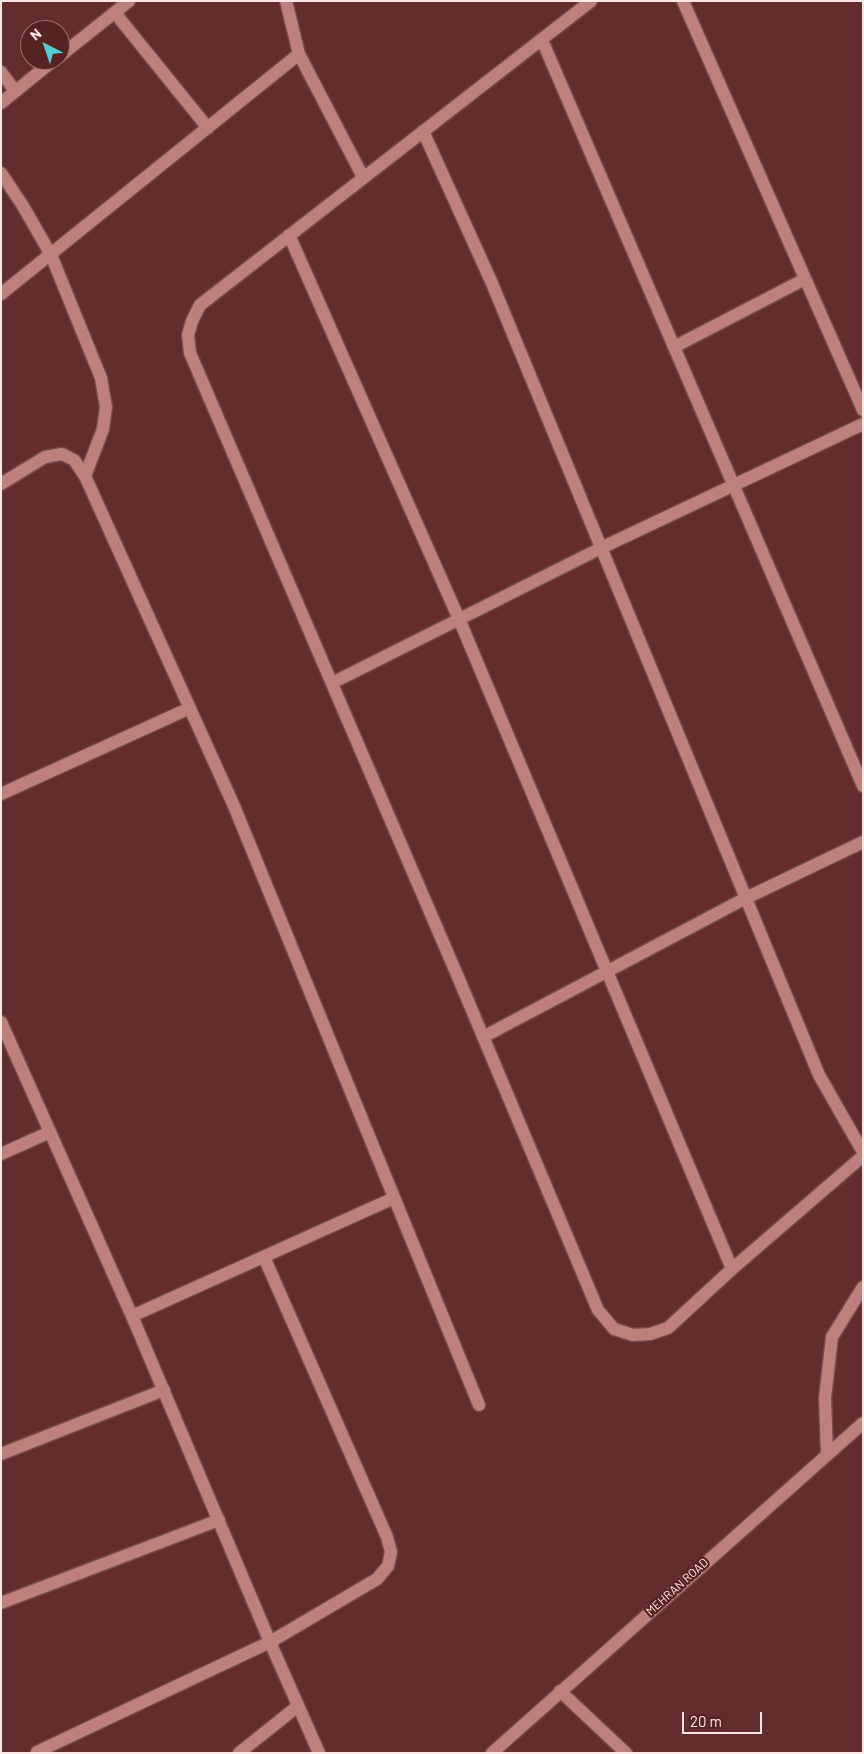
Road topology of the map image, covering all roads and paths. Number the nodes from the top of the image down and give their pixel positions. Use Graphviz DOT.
graph roads {
  1 [pos="129,1"];
  2 [pos="286,1"];
  3 [pos="591,1"];
  4 [pos="683,1"];
  5 [pos="114,13"];
  6 [pos="542,40"];
  7 [pos="70,48"];
  8 [pos="299,54"];
  9 [pos="41,70"];
  10 [pos="1,72"];
  11 [pos="15,91"];
  12 [pos="1,103"];
  13 [pos="208,128"];
  14 [pos="423,131"];
  15 [pos="1,173"];
  16 [pos="363,177"];
  17 [pos="289,235"];
  18 [pos="52,255"];
  19 [pos="805,279"];
  20 [pos="1,294"];
  21 [pos="674,347"];
  22 [pos="863,410"];
  23 [pos="863,424"];
  24 [pos="86,476"];
  25 [pos="1,484"];
  26 [pos="733,486"];
  27 [pos="601,548"];
  28 [pos="459,619"];
  29 [pos="332,683"];
  30 [pos="190,708"];
  31 [pos="863,786"];
  32 [pos="1,794"];
  33 [pos="863,842"];
  34 [pos="746,898"];
  35 [pos="606,972"];
  36 [pos="1,1022"];
  37 [pos="483,1037"];
  38 [pos="50,1132"];
  39 [pos="863,1152"];
  40 [pos="1,1154"];
  41 [pos="863,1156"];
  42 [pos="394,1198"];
  43 [pos="264,1257"];
  44 [pos="732,1269"];
  45 [pos="863,1287"];
  46 [pos="132,1316"];
  47 [pos="164,1390"];
  48 [pos="479,1405"];
  49 [pos="863,1423"];
  50 [pos="1,1454"];
  51 [pos="827,1454"];
  52 [pos="220,1520"];
  53 [pos="1,1603"];
  54 [pos="270,1642"];
  55 [pos="560,1691"];
  56 [pos="298,1706"];
  57 [pos="37,1752"];
  58 [pos="239,1753"];
  59 [pos="319,1753"];
  60 [pos="492,1753"];
  61 [pos="626,1753"];
  1 -- 5 [label="street"];
  2 -- 8 [label="street"];
  3 -- 6 [label="street"];
  4 -- 19 [label="street"];
  5 -- 7 [label="street"];
  5 -- 13 [label="street"];
  6 -- 14 [label="street"];
  6 -- 21 [label="street"];
  8 -- 13 [label="street"];
  8 -- 16 [label="street"];
  9 -- 11 [label="street"];
  10 -- 11 [label="street"];
  11 -- 12 [label="street"];
  13 -- 18 [label="street"];
  14 -- 16 [label="street"];
  14 -- 27 [label="street"];
  15 -- 18 [label="street"];
  16 -- 17 [label="street"];
  17 -- 28 [label="street"];
  17 -- 29 [label="street"];
  18 -- 20 [label="street"];
  18 -- 24 [label="street"];
  19 -- 21 [label="street"];
  19 -- 22 [label="street"];
  21 -- 26 [label="street"];
  23 -- 26 [label="street"];
  24 -- 25 [label="street"];
  24 -- 30 [label="street"];
  26 -- 27 [label="street"];
  26 -- 31 [label="street"];
  27 -- 28 [label="street"];
  27 -- 34 [label="street"];
  28 -- 29 [label="street"];
  28 -- 35 [label="street"];
  29 -- 37 [label="street"];
  30 -- 32 [label="street"];
  30 -- 42 [label="street"];
  33 -- 34 [label="street"];
  34 -- 35 [label="street"];
  34 -- 39 [label="street"];
  35 -- 37 [label="street"];
  35 -- 44 [label="street"];
  36 -- 38 [label="street"];
  37 -- 44 [label="street"];
  38 -- 40 [label="street"];
  38 -- 46 [label="street"];
  41 -- 44 [label="street"];
  42 -- 43 [label="street"];
  42 -- 48 [label="street"];
  43 -- 46 [label="street"];
  43 -- 54 [label="street"];
  45 -- 51 [label="street"];
  46 -- 47 [label="street"];
  47 -- 50 [label="street"];
  47 -- 52 [label="street"];
  49 -- 51 [label="street, MEHRAN ROAD"];
  51 -- 55 [label="street, MEHRAN ROAD"];
  52 -- 53 [label="street"];
  52 -- 54 [label="street"];
  54 -- 56 [label="street"];
  54 -- 57 [label="street"];
  55 -- 60 [label="street, MEHRAN ROAD"];
  55 -- 61 [label="street"];
  56 -- 58 [label="street"];
  56 -- 59 [label="street"];
}
